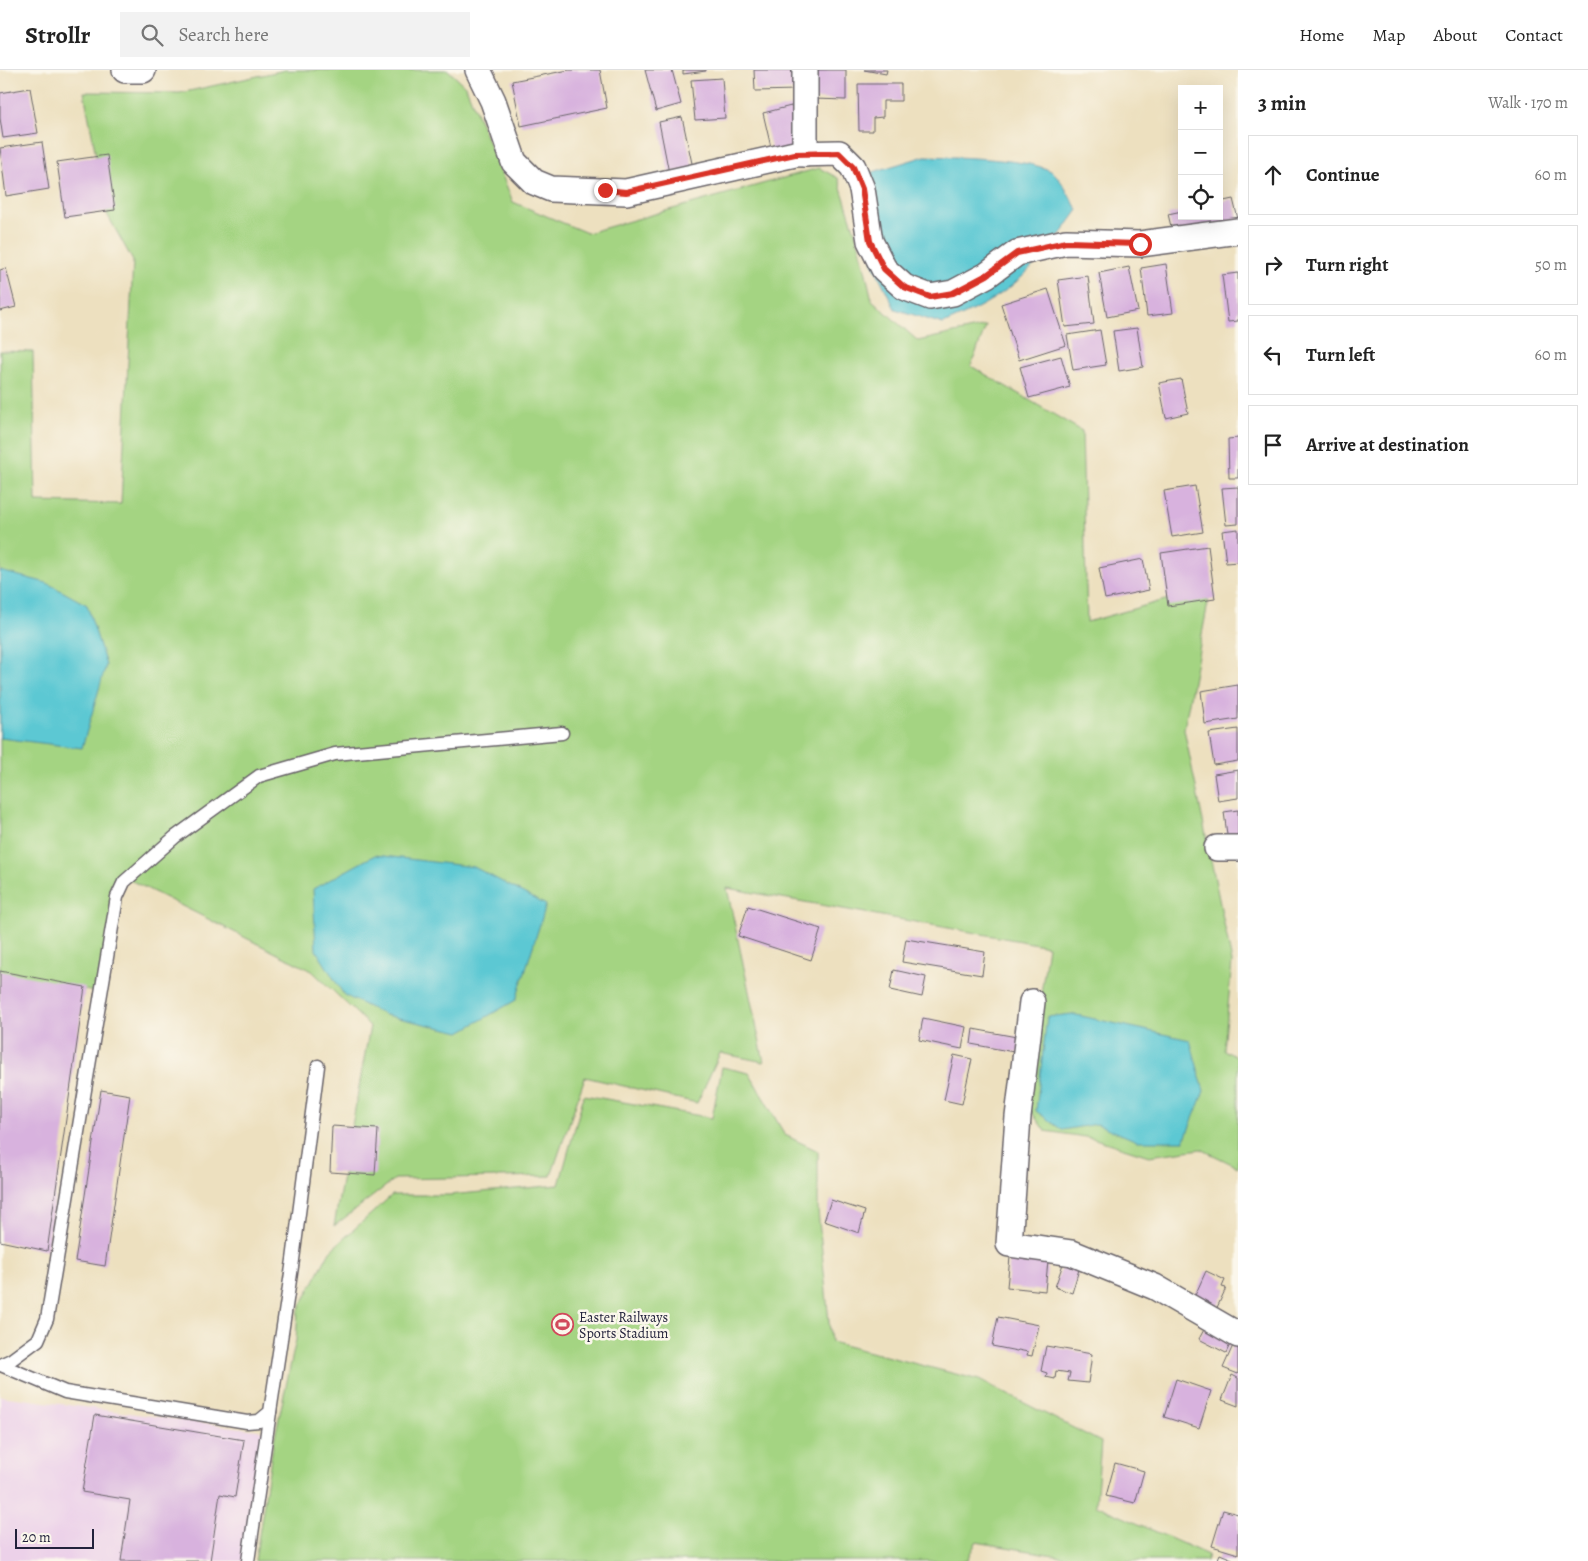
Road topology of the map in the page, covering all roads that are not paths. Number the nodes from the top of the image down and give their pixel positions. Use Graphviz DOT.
graph roads {
  1 [pos="125,70"];
  2 [pos="142,70"];
  3 [pos="478,70"];
  4 [pos="804,70"];
  5 [pos="805,154"];
  6 [pos="1238,232"];
  7 [pos="562,732"];
  8 [pos="1032,1002"];
  9 [pos="318,1066"];
  10 [pos="1238,1335"];
  11 [pos="1,1365"];
  12 [pos="270,1412"];
  13 [pos="248,1561"];
  1 -- 2 [label="street"];
  3 -- 5 [label="street"];
  4 -- 5 [label="street"];
  5 -- 6 [label="street"];
  7 -- 11 [label="lane"];
  8 -- 10 [label="street"];
  9 -- 12 [label="lane"];
  11 -- 12 [label="lane"];
  12 -- 13 [label="lane"];
}
